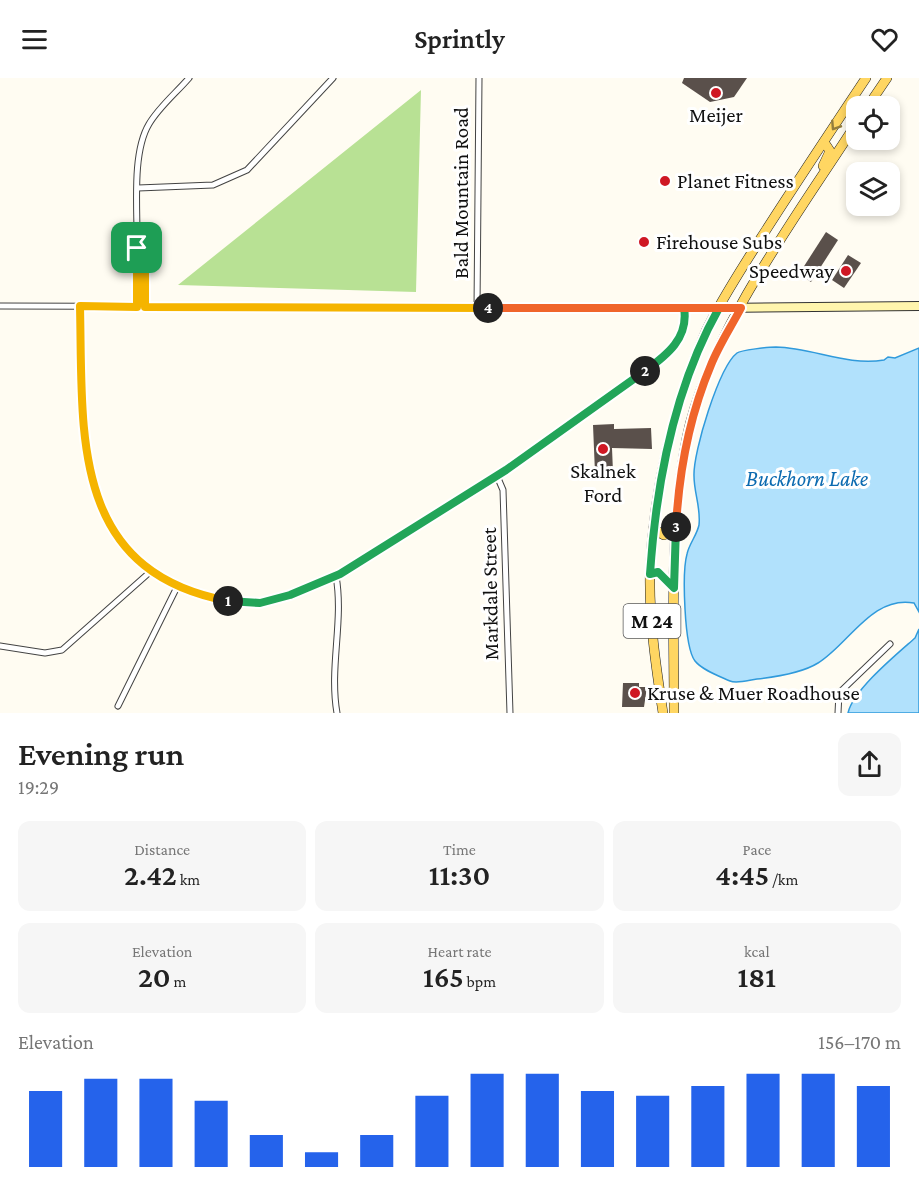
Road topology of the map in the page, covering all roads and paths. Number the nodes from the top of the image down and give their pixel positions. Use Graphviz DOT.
graph roads {
  1 [pos="189,78"];
  2 [pos="333,78"];
  3 [pos="479,78"];
  4 [pos="866,78"];
  5 [pos="887,78"];
  6 [pos="856,93"];
  7 [pos="859,96"];
  8 [pos="875,96"];
  9 [pos="846,139"];
  10 [pos="824,142"];
  11 [pos="138,188"];
  12 [pos="787,230"];
  13 [pos="137,248"];
  14 [pos="0,306"];
  15 [pos="80,306"];
  16 [pos="919,306"];
  17 [pos="137,307"];
  18 [pos="145,307"];
  19 [pos="477,308"];
  20 [pos="684,308"];
  21 [pos="719,308"];
  22 [pos="741,308"];
  23 [pos="497,476"];
  24 [pos="676,528"];
  25 [pos="653,529"];
  26 [pos="150,572"];
  27 [pos="650,574"];
  28 [pos="336,576"];
  29 [pos="177,587"];
  30 [pos="674,588"];
  31 [pos="890,644"];
  32 [pos="0,646"];
  33 [pos="118,706"];
  34 [pos="337,713"];
  35 [pos="510,713"];
  36 [pos="663,713"];
  37 [pos="674,713"];
  38 [pos="838,713"];
  1 -- 11 [label="street"];
  2 -- 11 [label="street"];
  3 -- 19 [label="street, Bald Mountain Road"];
  4 -- 6 [label="main road, M 24"];
  5 -- 8 [label="main road"];
  6 -- 7 [label="main road"];
  6 -- 10 [label="main road, M 24, one-way"];
  9 -- 12 [label="main road, M 24"];
  10 -- 12 [label="main road"];
  10 -- 21 [label="main road, M 24"];
  11 -- 13 [label="street"];
  12 -- 22 [label="main road, M 24"];
  13 -- 17 [label="street"];
  13 -- 18 [label="street"];
  14 -- 15 [label="street"];
  15 -- 17 [label="street"];
  15 -- 26 [label="street"];
  16 -- 22 [label="main road"];
  17 -- 18 [label="street"];
  18 -- 19 [label="street"];
  19 -- 20 [label="street"];
  20 -- 21 [label="street"];
  20 -- 23 [label="street"];
  21 -- 22 [label="main road"];
  21 -- 25 [label="main road, M 24"];
  22 -- 24 [label="main road, M 24"];
  23 -- 28 [label="street"];
  23 -- 35 [label="street, Markdale Street"];
  24 -- 25 [label="main road"];
  24 -- 30 [label="main road, M 24"];
  25 -- 27 [label="main road, M 24"];
  26 -- 29 [label="street"];
  26 -- 32 [label="street"];
  27 -- 30 [label="main road"];
  27 -- 36 [label="main road, M 24"];
  28 -- 29 [label="street"];
  28 -- 34 [label="street"];
  29 -- 33 [label="street"];
  30 -- 37 [label="main road, M 24"];
  31 -- 38 [label="street"];
}
